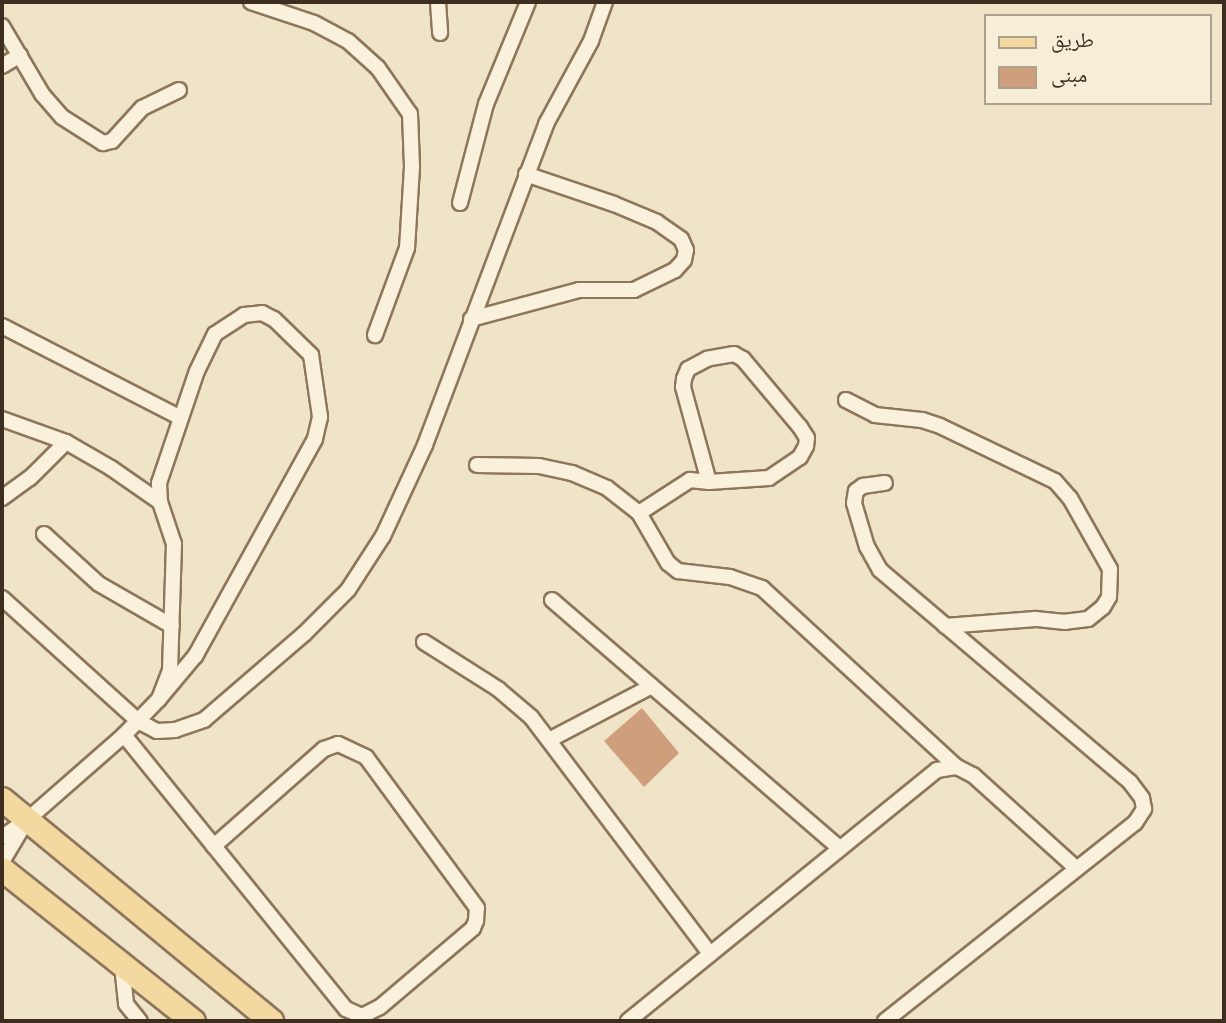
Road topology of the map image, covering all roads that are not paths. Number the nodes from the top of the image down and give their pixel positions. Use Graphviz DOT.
graph roads {
  1 [pos="251,2"];
  2 [pos="438,2"];
  3 [pos="528,2"];
  4 [pos="605,2"];
  5 [pos="2,26"];
  6 [pos="440,33"];
  7 [pos="20,55"];
  8 [pos="2,66"];
  9 [pos="179,90"];
  10 [pos="526,174"];
  11 [pos="460,202"];
  12 [pos="471,319"];
  13 [pos="2,326"];
  14 [pos="375,335"];
  15 [pos="846,400"];
  16 [pos="181,418"];
  17 [pos="2,419"];
  18 [pos="66,442"];
  19 [pos="477,465"];
  20 [pos="709,482"];
  21 [pos="885,482"];
  22 [pos="2,498"];
  23 [pos="160,502"];
  24 [pos="639,513"];
  25 [pos="44,534"];
  26 [pos="2,598"];
  27 [pos="552,600"];
  28 [pos="172,626"];
  29 [pos="945,626"];
  30 [pos="424,642"];
  31 [pos="652,687"];
  32 [pos="159,699"];
  33 [pos="138,721"];
  34 [pos="124,735"];
  35 [pos="549,740"];
  36 [pos="957,767"];
  37 [pos="2,799"];
  38 [pos="27,820"];
  39 [pos="2,837"];
  40 [pos="214,846"];
  41 [pos="839,848"];
  42 [pos="2,862"];
  43 [pos="2,869"];
  44 [pos="1077,869"];
  45 [pos="710,954"];
  46 [pos="122,965"];
  47 [pos="140,1021"];
  48 [pos="193,1021"];
  49 [pos="271,1021"];
  50 [pos="628,1021"];
  51 [pos="885,1021"];
  1 -- 14 [label="street"];
  2 -- 6 [label="street"];
  3 -- 11 [label="street"];
  4 -- 10 [label="street"];
  5 -- 7 [label="street"];
  7 -- 8 [label="street"];
  7 -- 9 [label="street"];
  10 -- 12 [label="street"];
  10 -- 12 [label="street"];
  12 -- 33 [label="street"];
  13 -- 16 [label="street"];
  15 -- 29 [label="street"];
  16 -- 23 [label="street"];
  16 -- 32 [label="street"];
  17 -- 18 [label="street"];
  18 -- 22 [label="street"];
  18 -- 23 [label="street"];
  19 -- 24 [label="street"];
  20 -- 20 [label="street"];
  20 -- 24 [label="street"];
  21 -- 29 [label="street"];
  23 -- 28 [label="street"];
  24 -- 36 [label="street"];
  25 -- 28 [label="street"];
  26 -- 33 [label="street"];
  27 -- 31 [label="street"];
  28 -- 32 [label="street"];
  29 -- 44 [label="street"];
  30 -- 35 [label="street"];
  31 -- 35 [label="street"];
  31 -- 41 [label="street"];
  32 -- 33 [label="street"];
  33 -- 34 [label="street"];
  34 -- 38 [label="street"];
  34 -- 40 [label="street"];
  35 -- 45 [label="street"];
  36 -- 41 [label="street"];
  36 -- 44 [label="street"];
  37 -- 38 [label="main road"];
  38 -- 39 [label="street"];
  38 -- 42 [label="street"];
  38 -- 49 [label="main road"];
  40 -- 40 [label="street"];
  41 -- 45 [label="street"];
  43 -- 46 [label="main road"];
  44 -- 51 [label="street"];
  45 -- 50 [label="street"];
  46 -- 47 [label="street"];
  46 -- 48 [label="main road"];
}
